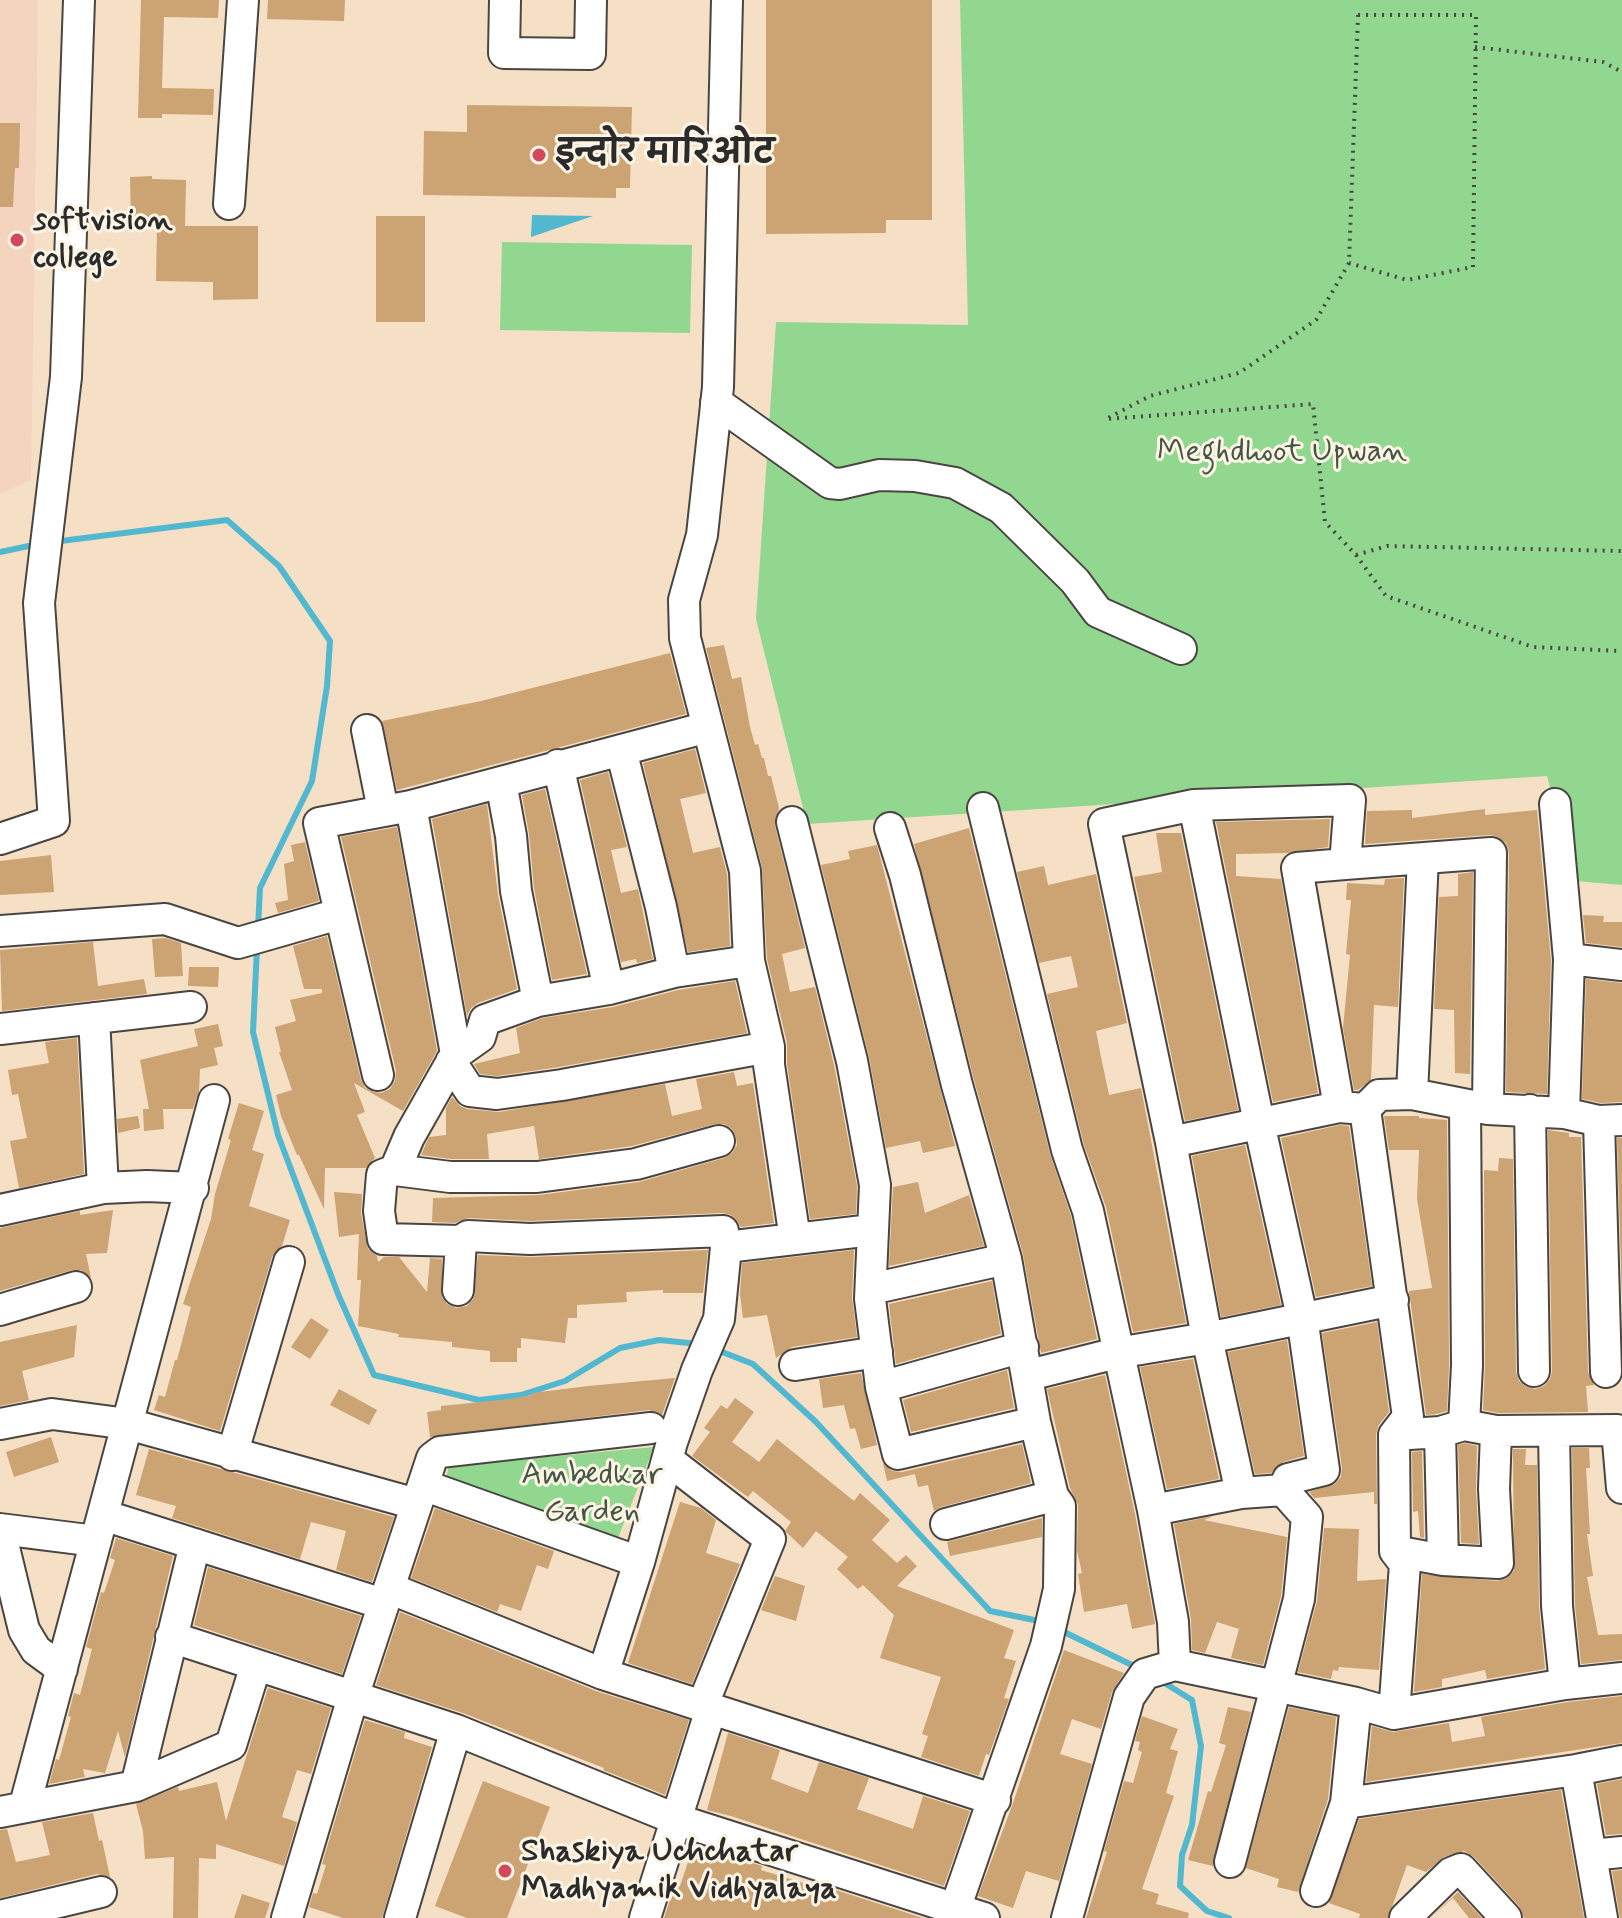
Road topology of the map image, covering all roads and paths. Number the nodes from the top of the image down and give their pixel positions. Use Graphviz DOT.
graph roads {
  1 [pos="79,0"];
  2 [pos="243,0"];
  3 [pos="505,0"];
  4 [pos="591,0"];
  5 [pos="727,0"];
  6 [pos="1475,47"];
  7 [pos="1622,72"];
  8 [pos="229,204"];
  9 [pos="1349,263"];
  10 [pos="717,395"];
  11 [pos="1622,551"];
  12 [pos="1356,555"];
  13 [pos="1181,649"];
  14 [pos="1622,651"];
  15 [pos="708,727"];
  16 [pos="367,730"];
  17 [pos="621,750"];
  18 [pos="558,765"];
  19 [pos="501,782"];
  20 [pos="1555,804"];
  21 [pos="1194,805"];
  22 [pos="397,808"];
  23 [pos="983,808"];
  24 [pos="792,822"];
  25 [pos="890,828"];
  26 [pos="0,839"];
  27 [pos="1423,858"];
  28 [pos="1345,864"];
  29 [pos="339,914"];
  30 [pos="0,931"];
  31 [pos="1569,959"];
  32 [pos="749,961"];
  33 [pos="1622,965"];
  34 [pos="674,972"];
  35 [pos="609,989"];
  36 [pos="538,1001"];
  37 [pos="191,1007"];
  38 [pos="94,1018"];
  39 [pos="0,1029"];
  40 [pos="769,1047"];
  41 [pos="454,1058"];
  42 [pos="378,1075"];
  43 [pos="1412,1094"];
  44 [pos="214,1100"];
  45 [pos="1476,1107"];
  46 [pos="1352,1108"];
  47 [pos="1530,1110"];
  48 [pos="1564,1113"];
  49 [pos="1610,1120"];
  50 [pos="1259,1123"];
  51 [pos="719,1141"];
  52 [pos="1171,1142"];
  53 [pos="395,1170"];
  54 [pos="103,1188"];
  55 [pos="193,1188"];
  56 [pos="0,1209"];
  57 [pos="872,1230"];
  58 [pos="795,1239"];
  59 [pos="461,1241"];
  60 [pos="726,1247"];
  61 [pos="1006,1259"];
  62 [pos="289,1262"];
  63 [pos="76,1287"];
  64 [pos="871,1289"];
  65 [pos="458,1290"];
  66 [pos="1393,1300"];
  67 [pos="0,1310"];
  68 [pos="1302,1317"];
  69 [pos="1207,1338"];
  70 [pos="877,1352"];
  71 [pos="1117,1353"];
  72 [pos="1026,1361"];
  73 [pos="795,1365"];
  74 [pos="1534,1371"];
  75 [pos="1606,1372"];
  76 [pos="881,1387"];
  77 [pos="1035,1422"];
  78 [pos="0,1424"];
  79 [pos="128,1424"];
  80 [pos="651,1428"];
  81 [pos="1452,1428"];
  82 [pos="1496,1431"];
  83 [pos="1554,1431"];
  84 [pos="1394,1435"];
  85 [pos="232,1455"];
  86 [pos="668,1460"];
  87 [pos="1622,1488"];
  88 [pos="1283,1490"];
  89 [pos="1241,1493"];
  90 [pos="419,1495"];
  91 [pos="1053,1496"];
  92 [pos="1153,1510"];
  93 [pos="946,1524"];
  94 [pos="100,1528"];
  95 [pos="0,1530"];
  96 [pos="195,1544"];
  97 [pos="1395,1551"];
  98 [pos="1443,1560"];
  99 [pos="639,1562"];
  100 [pos="386,1596"];
  101 [pos="171,1637"];
  102 [pos="256,1665"];
  103 [pos="1175,1665"];
  104 [pos="62,1669"];
  105 [pos="603,1674"];
  106 [pos="1622,1678"];
  107 [pos="1565,1684"];
  108 [pos="1276,1688"];
  109 [pos="353,1697"];
  110 [pos="1356,1703"];
  111 [pos="707,1706"];
  112 [pos="1394,1714"];
  113 [pos="456,1730"];
  114 [pos="1622,1761"];
  115 [pos="1576,1770"];
  116 [pos="136,1786"];
  117 [pos="995,1800"];
  118 [pos="1346,1803"];
  119 [pos="12,1808"];
  120 [pos="678,1820"];
  121 [pos="1622,1852"];
  122 [pos="1591,1855"];
  123 [pos="1230,1862"];
  124 [pos="1316,1891"];
  125 [pos="101,1892"];
  126 [pos="964,1915"];
  127 [pos="5,1916"];
  128 [pos="290,1917"];
  129 [pos="400,1918"];
  130 [pos="645,1918"];
  131 [pos="1067,1918"];
  132 [pos="1405,1918"];
  133 [pos="1506,1918"];
  134 [pos="1602,1918"];
  1 -- 26 [label="street"];
  2 -- 8 [label="street"];
  3 -- 4 [label="street"];
  5 -- 10 [label="street"];
  6 -- 7 [label="path"];
  6 -- 9 [label="path"];
  6 -- 9 [label="path"];
  9 -- 12 [label="path"];
  10 -- 13 [label="street"];
  10 -- 15 [label="street"];
  11 -- 12 [label="path"];
  12 -- 14 [label="path"];
  15 -- 17 [label="street"];
  15 -- 32 [label="street"];
  16 -- 22 [label="street"];
  17 -- 18 [label="street"];
  17 -- 34 [label="street"];
  18 -- 19 [label="street"];
  18 -- 35 [label="street"];
  19 -- 22 [label="street"];
  19 -- 36 [label="street"];
  20 -- 31 [label="street"];
  21 -- 28 [label="street"];
  21 -- 50 [label="street"];
  21 -- 52 [label="street"];
  22 -- 29 [label="street"];
  22 -- 41 [label="street"];
  23 -- 71 [label="street"];
  24 -- 57 [label="street"];
  25 -- 61 [label="street"];
  27 -- 28 [label="street"];
  27 -- 43 [label="street"];
  27 -- 45 [label="street"];
  28 -- 46 [label="street"];
  29 -- 30 [label="street"];
  29 -- 42 [label="street"];
  31 -- 33 [label="street"];
  31 -- 48 [label="street"];
  32 -- 34 [label="street"];
  32 -- 40 [label="street"];
  34 -- 35 [label="street"];
  35 -- 36 [label="street"];
  36 -- 41 [label="street"];
  37 -- 38 [label="street"];
  38 -- 39 [label="street"];
  38 -- 54 [label="street"];
  40 -- 41 [label="street"];
  40 -- 58 [label="street"];
  41 -- 53 [label="street"];
  43 -- 45 [label="street"];
  43 -- 46 [label="street"];
  44 -- 55 [label="street"];
  45 -- 47 [label="street"];
  45 -- 81 [label="street"];
  46 -- 50 [label="street"];
  46 -- 66 [label="street"];
  47 -- 48 [label="street"];
  47 -- 74 [label="street"];
  48 -- 49 [label="street"];
  49 -- 75 [label="street"];
  50 -- 52 [label="street"];
  50 -- 68 [label="street"];
  51 -- 53 [label="street"];
  52 -- 69 [label="street"];
  53 -- 59 [label="street"];
  54 -- 55 [label="street"];
  54 -- 56 [label="street"];
  55 -- 79 [label="street"];
  57 -- 58 [label="street"];
  57 -- 64 [label="street"];
  58 -- 60 [label="street"];
  59 -- 60 [label="street"];
  59 -- 65 [label="street"];
  60 -- 86 [label="street"];
  61 -- 64 [label="street"];
  61 -- 72 [label="street"];
  62 -- 85 [label="street"];
  63 -- 67 [label="street"];
  64 -- 70 [label="street"];
  66 -- 68 [label="street"];
  66 -- 84 [label="street"];
  68 -- 69 [label="street"];
  68 -- 88 [label="street"];
  69 -- 71 [label="street"];
  69 -- 89 [label="street"];
  70 -- 73 [label="street"];
  70 -- 76 [label="street"];
  71 -- 72 [label="street"];
  71 -- 92 [label="street"];
  72 -- 76 [label="street"];
  72 -- 77 [label="street"];
  76 -- 77 [label="street"];
  77 -- 91 [label="street"];
  78 -- 79 [label="street"];
  79 -- 85 [label="street"];
  79 -- 94 [label="street"];
  80 -- 90 [label="street"];
  81 -- 82 [label="street"];
  81 -- 84 [label="street"];
  81 -- 98 [label="street"];
  82 -- 83 [label="street"];
  82 -- 98 [label="street"];
  83 -- 87 [label="street"];
  83 -- 107 [label="street"];
  84 -- 97 [label="street"];
  85 -- 90 [label="street"];
  86 -- 99 [label="street"];
  86 -- 111 [label="street"];
  88 -- 89 [label="street"];
  88 -- 108 [label="street"];
  89 -- 92 [label="street"];
  90 -- 99 [label="street"];
  90 -- 100 [label="street"];
  91 -- 93 [label="street"];
  91 -- 117 [label="street"];
  92 -- 103 [label="street"];
  94 -- 95 [label="street"];
  94 -- 96 [label="street"];
  94 -- 104 [label="street"];
  95 -- 104 [label="street"];
  96 -- 100 [label="street"];
  96 -- 101 [label="street"];
  97 -- 98 [label="street"];
  97 -- 112 [label="street"];
  99 -- 105 [label="street"];
  100 -- 105 [label="street"];
  100 -- 109 [label="street"];
  101 -- 102 [label="street"];
  101 -- 116 [label="street"];
  102 -- 109 [label="street"];
  102 -- 116 [label="street"];
  103 -- 108 [label="street"];
  103 -- 131 [label="street"];
  104 -- 119 [label="street"];
  105 -- 111 [label="street"];
  106 -- 107 [label="street"];
  107 -- 112 [label="street"];
  108 -- 110 [label="street"];
  108 -- 123 [label="street"];
  109 -- 113 [label="street"];
  109 -- 128 [label="street"];
  110 -- 112 [label="street"];
  110 -- 118 [label="street"];
  111 -- 117 [label="street"];
  111 -- 120 [label="street"];
  113 -- 120 [label="street"];
  113 -- 129 [label="street"];
  114 -- 115 [label="street"];
  115 -- 118 [label="street"];
  115 -- 122 [label="street"];
  116 -- 119 [label="street"];
  117 -- 126 [label="street"];
  118 -- 124 [label="street"];
  120 -- 126 [label="street"];
  120 -- 130 [label="street"];
  121 -- 122 [label="street"];
  122 -- 134 [label="street"];
  125 -- 127 [label="street"];
  132 -- 133 [label="street"];
}
